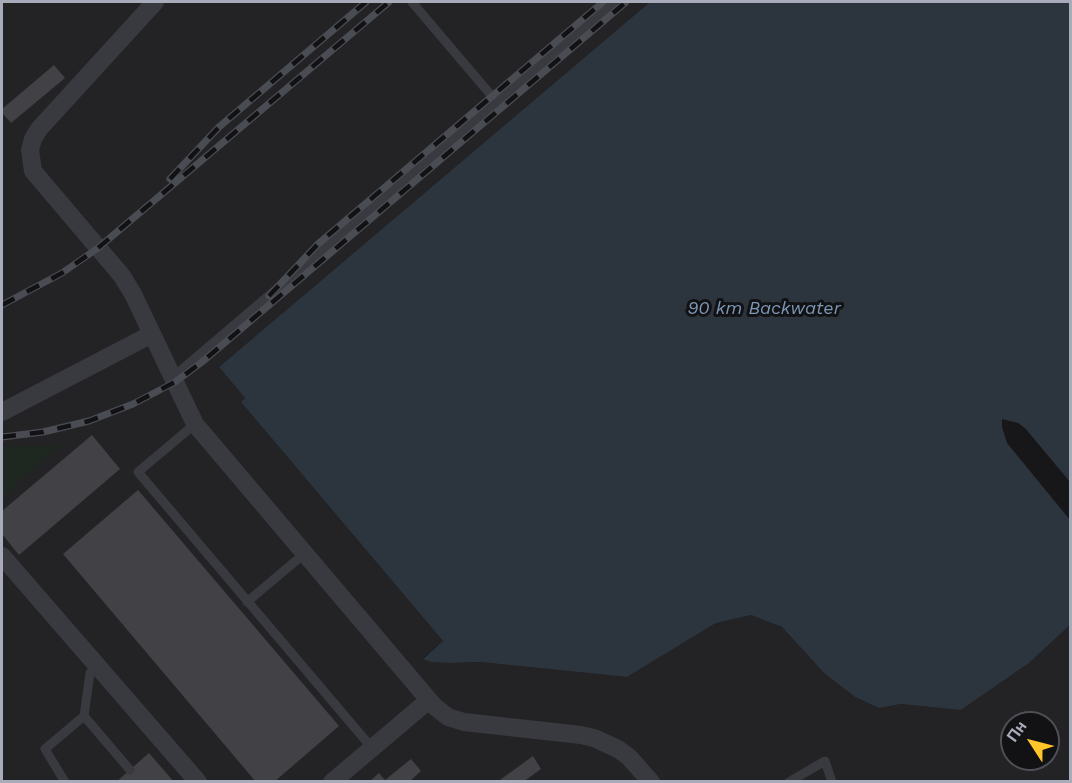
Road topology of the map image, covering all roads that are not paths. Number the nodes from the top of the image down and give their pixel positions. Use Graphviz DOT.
graph roads {
  1 [pos="155,2"];
  2 [pos="411,2"];
  3 [pos="614,2"];
  4 [pos="496,101"];
  5 [pos="152,334"];
  6 [pos="173,377"];
  7 [pos="2,412"];
  8 [pos="195,424"];
  9 [pos="304,553"];
  10 [pos="2,556"];
  11 [pos="247,602"];
  12 [pos="97,666"];
  13 [pos="429,700"];
  14 [pos="84,716"];
  15 [pos="372,748"];
  16 [pos="130,770"];
  17 [pos="65,782"];
  18 [pos="198,782"];
  19 [pos="332,782"];
  20 [pos="651,782"];
  21 [pos="789,782"];
  22 [pos="832,782"];
  1 -- 5 [label="street"];
  2 -- 4 [label="lane"];
  3 -- 4 [label="lane"];
  4 -- 6 [label="lane"];
  5 -- 6 [label="street"];
  5 -- 7 [label="street"];
  6 -- 8 [label="street"];
  8 -- 9 [label="street"];
  8 -- 11 [label="lane"];
  9 -- 11 [label="lane"];
  9 -- 13 [label="street"];
  10 -- 12 [label="street"];
  11 -- 15 [label="lane"];
  12 -- 14 [label="lane"];
  12 -- 18 [label="street"];
  13 -- 15 [label="street"];
  13 -- 20 [label="street"];
  14 -- 16 [label="lane"];
  14 -- 17 [label="lane"];
  15 -- 19 [label="street"];
  21 -- 22 [label="lane"];
}
